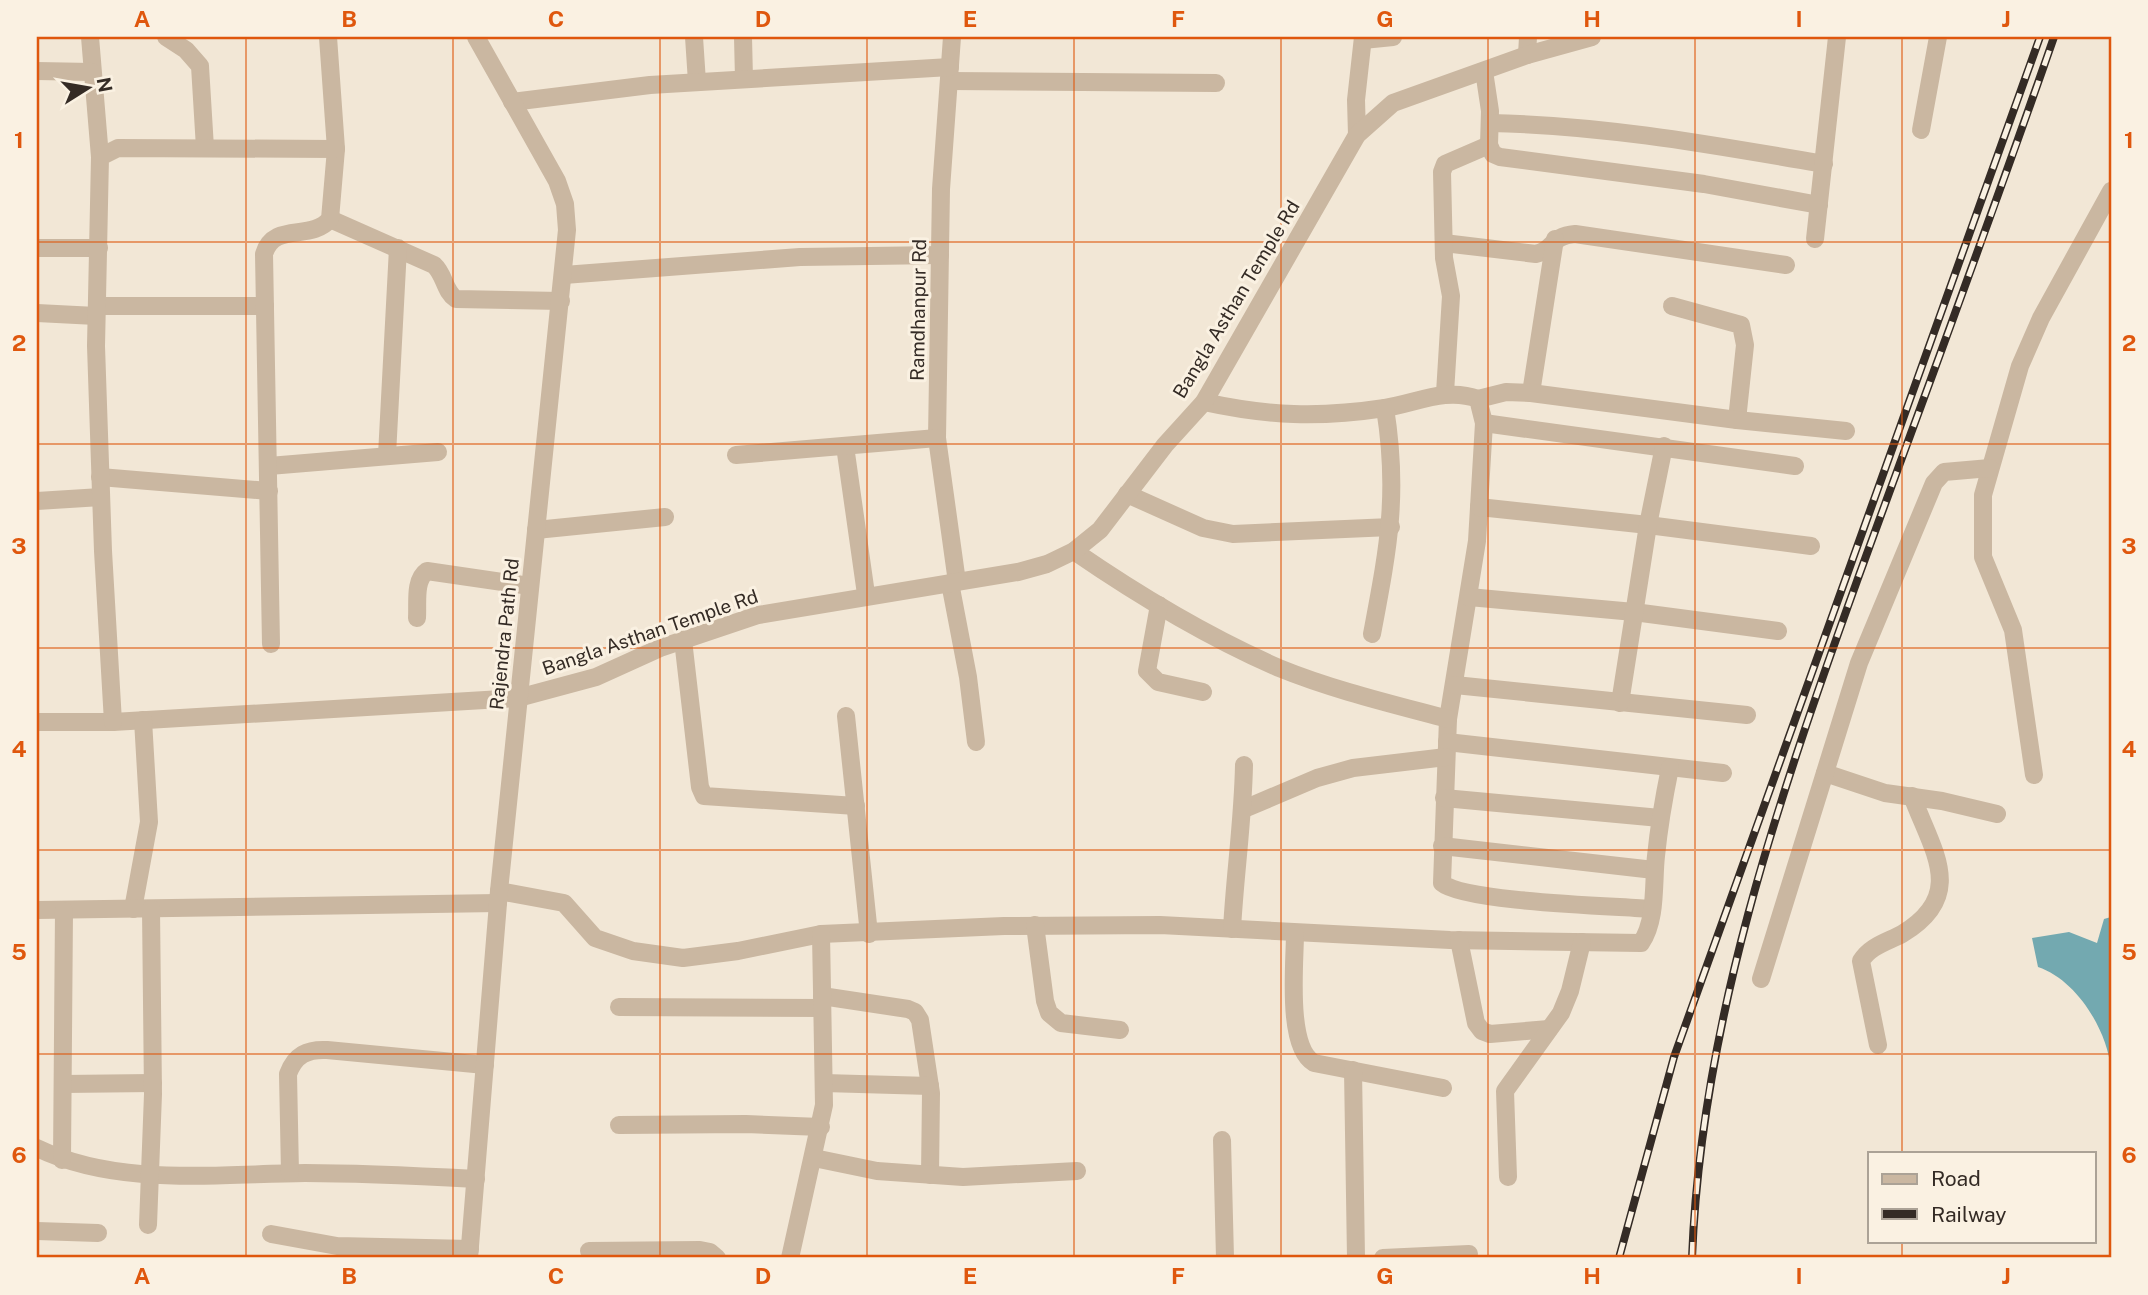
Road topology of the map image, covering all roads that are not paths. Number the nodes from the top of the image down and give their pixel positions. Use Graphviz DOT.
graph roads {
  1 [pos="90,37"];
  2 [pos="166,37"];
  3 [pos="328,37"];
  4 [pos="476,37"];
  5 [pos="694,37"];
  6 [pos="744,37"];
  7 [pos="952,37"];
  8 [pos="1393,37"];
  9 [pos="1592,37"];
  10 [pos="1838,37"];
  11 [pos="1938,37"];
  12 [pos="1363,38"];
  13 [pos="1528,46"];
  14 [pos="37,71"];
  15 [pos="1484,71"];
  16 [pos="92,72"];
  17 [pos="949,74"];
  18 [pos="744,79"];
  19 [pos="697,82"];
  20 [pos="1216,83"];
  21 [pos="512,102"];
  22 [pos="1490,123"];
  23 [pos="1921,130"];
  24 [pos="1357,135"];
  25 [pos="1489,145"];
  26 [pos="205,148"];
  27 [pos="336,149"];
  28 [pos="100,157"];
  29 [pos="1824,164"];
  30 [pos="2111,191"];
  31 [pos="1819,205"];
  32 [pos="330,219"];
  33 [pos="1555,239"];
  34 [pos="1815,239"];
  35 [pos="1444,243"];
  36 [pos="37,248"];
  37 [pos="99,248"];
  38 [pos="398,248"];
  39 [pos="940,255"];
  40 [pos="1786,265"];
  41 [pos="564,275"];
  42 [pos="561,301"];
  43 [pos="265,306"];
  44 [pos="1672,306"];
  45 [pos="96,311"];
  46 [pos="37,313"];
  47 [pos="1445,393"];
  48 [pos="1531,393"];
  49 [pos="1478,399"];
  50 [pos="1204,402"];
  51 [pos="1385,408"];
  52 [pos="1737,420"];
  53 [pos="1484,423"];
  54 [pos="1846,431"];
  55 [pos="937,438"];
  56 [pos="845,446"];
  57 [pos="1664,446"];
  58 [pos="438,452"];
  59 [pos="387,455"];
  60 [pos="736,455"];
  61 [pos="1795,466"];
  62 [pos="269,467"];
  63 [pos="1990,468"];
  64 [pos="100,477"];
  65 [pos="269,491"];
  66 [pos="1127,494"];
  67 [pos="101,497"];
  68 [pos="37,501"];
  69 [pos="1479,507"];
  70 [pos="664,517"];
  71 [pos="1648,524"];
  72 [pos="1391,527"];
  73 [pos="536,530"];
  74 [pos="1811,547"];
  75 [pos="1074,551"];
  76 [pos="953,583"];
  77 [pos="530,586"];
  78 [pos="866,594"];
  79 [pos="1469,597"];
  80 [pos="1159,605"];
  81 [pos="1634,612"];
  82 [pos="417,618"];
  83 [pos="1778,631"];
  84 [pos="1372,634"];
  85 [pos="683,640"];
  86 [pos="271,644"];
  87 [pos="1455,685"];
  88 [pos="1203,692"];
  89 [pos="518,698"];
  90 [pos="1620,704"];
  91 [pos="1747,715"];
  92 [pos="846,716"];
  93 [pos="1448,719"];
  94 [pos="143,720"];
  95 [pos="37,722"];
  96 [pos="113,722"];
  97 [pos="976,742"];
  98 [pos="1447,750"];
  99 [pos="1244,765"];
  100 [pos="1670,768"];
  101 [pos="1825,773"];
  102 [pos="1723,774"];
  103 [pos="2034,775"];
  104 [pos="1912,796"];
  105 [pos="1444,798"];
  106 [pos="856,806"];
  107 [pos="1244,809"];
  108 [pos="1997,814"];
  109 [pos="1660,818"];
  110 [pos="1441,846"];
  111 [pos="1654,870"];
  112 [pos="498,897"];
  113 [pos="142,909"];
  114 [pos="1651,909"];
  115 [pos="37,910"];
  116 [pos="64,911"];
  117 [pos="1035,925"];
  118 [pos="1232,929"];
  119 [pos="1295,933"];
  120 [pos="821,934"];
  121 [pos="869,934"];
  122 [pos="1459,940"];
  123 [pos="1582,942"];
  124 [pos="1761,979"];
  125 [pos="822,1002"];
  126 [pos="619,1007"];
  127 [pos="1549,1029"];
  128 [pos="1120,1030"];
  129 [pos="1878,1045"];
  130 [pos="485,1065"];
  131 [pos="1353,1070"];
  132 [pos="153,1083"];
  133 [pos="824,1083"];
  134 [pos="63,1084"];
  135 [pos="930,1086"];
  136 [pos="1443,1088"];
  137 [pos="619,1125"];
  138 [pos="821,1127"];
  139 [pos="1222,1139"];
  140 [pos="37,1148"];
  141 [pos="814,1158"];
  142 [pos="62,1160"];
  143 [pos="1077,1171"];
  144 [pos="290,1173"];
  145 [pos="150,1174"];
  146 [pos="930,1175"];
  147 [pos="1508,1177"];
  148 [pos="476,1179"];
  149 [pos="148,1225"];
  150 [pos="37,1231"];
  151 [pos="98,1233"];
  152 [pos="271,1234"];
  153 [pos="589,1251"];
  154 [pos="470,1253"];
  155 [pos="1469,1254"];
  156 [pos="717,1258"];
  157 [pos="790,1258"];
  158 [pos="1225,1258"];
  159 [pos="1356,1258"];
  160 [pos="1383,1258"];
  1 -- 16 [label="street"];
  2 -- 26 [label="street"];
  3 -- 27 [label="street"];
  4 -- 21 [label="street, Rajendra Path Rd"];
  5 -- 19 [label="street"];
  6 -- 18 [label="street"];
  7 -- 17 [label="street, Ramdhanpur Rd"];
  8 -- 12 [label="street"];
  9 -- 13 [label="street, Bangla Asthan Temple Rd"];
  10 -- 29 [label="street"];
  11 -- 23 [label="street"];
  12 -- 24 [label="street"];
  13 -- 15 [label="street, Bangla Asthan Temple Rd"];
  14 -- 16 [label="street"];
  15 -- 22 [label="street"];
  15 -- 24 [label="street, Bangla Asthan Temple Rd"];
  16 -- 28 [label="street"];
  17 -- 18 [label="street"];
  17 -- 20 [label="street"];
  17 -- 39 [label="street, Ramdhanpur Rd"];
  18 -- 19 [label="street"];
  19 -- 21 [label="street"];
  21 -- 41 [label="street, Rajendra Path Rd"];
  22 -- 25 [label="street"];
  22 -- 29 [label="street"];
  24 -- 50 [label="street, Bangla Asthan Temple Rd"];
  25 -- 31 [label="street"];
  25 -- 35 [label="street"];
  26 -- 27 [label="street"];
  26 -- 28 [label="street"];
  27 -- 32 [label="street"];
  28 -- 37 [label="street"];
  29 -- 31 [label="street"];
  30 -- 63 [label="street"];
  31 -- 34 [label="street"];
  32 -- 38 [label="street"];
  32 -- 43 [label="street"];
  33 -- 35 [label="street"];
  33 -- 40 [label="street"];
  33 -- 48 [label="street"];
  35 -- 47 [label="street"];
  36 -- 37 [label="street"];
  37 -- 45 [label="street"];
  38 -- 42 [label="street"];
  38 -- 59 [label="street"];
  39 -- 41 [label="street"];
  39 -- 55 [label="street, Ramdhanpur Rd"];
  41 -- 42 [label="street, Rajendra Path Rd"];
  42 -- 73 [label="street, Rajendra Path Rd"];
  43 -- 45 [label="street"];
  43 -- 62 [label="street"];
  44 -- 52 [label="street"];
  45 -- 46 [label="street"];
  45 -- 64 [label="street"];
  47 -- 49 [label="street"];
  47 -- 51 [label="street"];
  48 -- 49 [label="street"];
  48 -- 52 [label="street"];
  49 -- 53 [label="street"];
  50 -- 51 [label="street"];
  50 -- 66 [label="street, Bangla Asthan Temple Rd"];
  51 -- 72 [label="street"];
  52 -- 54 [label="street"];
  53 -- 57 [label="street"];
  53 -- 69 [label="street"];
  55 -- 56 [label="street"];
  55 -- 76 [label="street, Ramdhanpur Rd"];
  56 -- 60 [label="street"];
  56 -- 78 [label="street"];
  57 -- 61 [label="street"];
  57 -- 71 [label="street"];
  58 -- 59 [label="street"];
  59 -- 62 [label="street"];
  62 -- 65 [label="street"];
  63 -- 101 [label="street"];
  63 -- 103 [label="street"];
  64 -- 65 [label="street"];
  64 -- 67 [label="street"];
  65 -- 86 [label="street"];
  66 -- 72 [label="street"];
  66 -- 75 [label="street, Bangla Asthan Temple Rd"];
  67 -- 68 [label="street"];
  67 -- 96 [label="street"];
  69 -- 71 [label="street"];
  69 -- 79 [label="street"];
  70 -- 73 [label="street"];
  71 -- 74 [label="street"];
  71 -- 81 [label="street"];
  72 -- 84 [label="street"];
  73 -- 77 [label="street, Rajendra Path Rd"];
  75 -- 76 [label="street, Bangla Asthan Temple Rd"];
  75 -- 80 [label="street"];
  76 -- 78 [label="street, Bangla Asthan Temple Rd"];
  76 -- 97 [label="street, Ramdhanpur Rd"];
  77 -- 82 [label="street"];
  77 -- 89 [label="street, Rajendra Path Rd"];
  78 -- 85 [label="street, Bangla Asthan Temple Rd"];
  79 -- 81 [label="street"];
  79 -- 87 [label="street"];
  80 -- 88 [label="street"];
  80 -- 93 [label="street"];
  81 -- 83 [label="street"];
  81 -- 90 [label="street"];
  85 -- 89 [label="street, Bangla Asthan Temple Rd"];
  85 -- 106 [label="street"];
  87 -- 90 [label="street"];
  87 -- 93 [label="street"];
  89 -- 94 [label="street, Bangla Asthan Temple Rd"];
  89 -- 112 [label="street, Rajendra Path Rd"];
  90 -- 91 [label="street"];
  92 -- 106 [label="street"];
  93 -- 98 [label="street"];
  94 -- 96 [label="street, Bangla Asthan Temple Rd"];
  94 -- 113 [label="street"];
  95 -- 96 [label="street, Bangla Asthan Temple Rd"];
  98 -- 100 [label="street"];
  98 -- 105 [label="street"];
  98 -- 107 [label="street"];
  99 -- 107 [label="street"];
  100 -- 102 [label="street"];
  100 -- 109 [label="street"];
  101 -- 104 [label="street"];
  101 -- 124 [label="street"];
  104 -- 108 [label="street"];
  104 -- 129 [label="street"];
  105 -- 109 [label="street"];
  105 -- 110 [label="street"];
  106 -- 121 [label="street"];
  107 -- 118 [label="street"];
  109 -- 111 [label="street"];
  110 -- 111 [label="street"];
  110 -- 114 [label="street"];
  111 -- 114 [label="street"];
  112 -- 113 [label="street"];
  112 -- 120 [label="street"];
  112 -- 130 [label="street, Rajendra Path Rd"];
  113 -- 116 [label="street"];
  113 -- 132 [label="street"];
  114 -- 123 [label="street"];
  115 -- 116 [label="street"];
  116 -- 134 [label="street"];
  117 -- 118 [label="street"];
  117 -- 121 [label="street"];
  117 -- 128 [label="street"];
  118 -- 119 [label="street"];
  119 -- 122 [label="street"];
  119 -- 131 [label="street"];
  120 -- 121 [label="street"];
  120 -- 125 [label="street"];
  122 -- 123 [label="street"];
  122 -- 127 [label="street"];
  123 -- 127 [label="street"];
  125 -- 126 [label="street"];
  125 -- 133 [label="street"];
  125 -- 135 [label="street"];
  127 -- 147 [label="street"];
  130 -- 144 [label="street"];
  130 -- 148 [label="street, Rajendra Path Rd"];
  131 -- 136 [label="street"];
  131 -- 159 [label="street"];
  132 -- 134 [label="street"];
  132 -- 145 [label="street"];
  133 -- 135 [label="street"];
  133 -- 138 [label="street"];
  134 -- 142 [label="street"];
  135 -- 146 [label="street"];
  137 -- 138 [label="street"];
  138 -- 141 [label="street"];
  139 -- 158 [label="street"];
  140 -- 142 [label="street"];
  141 -- 146 [label="street"];
  141 -- 157 [label="street"];
  142 -- 145 [label="street"];
  143 -- 146 [label="street"];
  144 -- 145 [label="street"];
  144 -- 148 [label="street"];
  145 -- 149 [label="street"];
  148 -- 154 [label="street, Rajendra Path Rd"];
  150 -- 151 [label="street"];
  152 -- 154 [label="street"];
  153 -- 156 [label="street"];
  155 -- 160 [label="street"];
}
